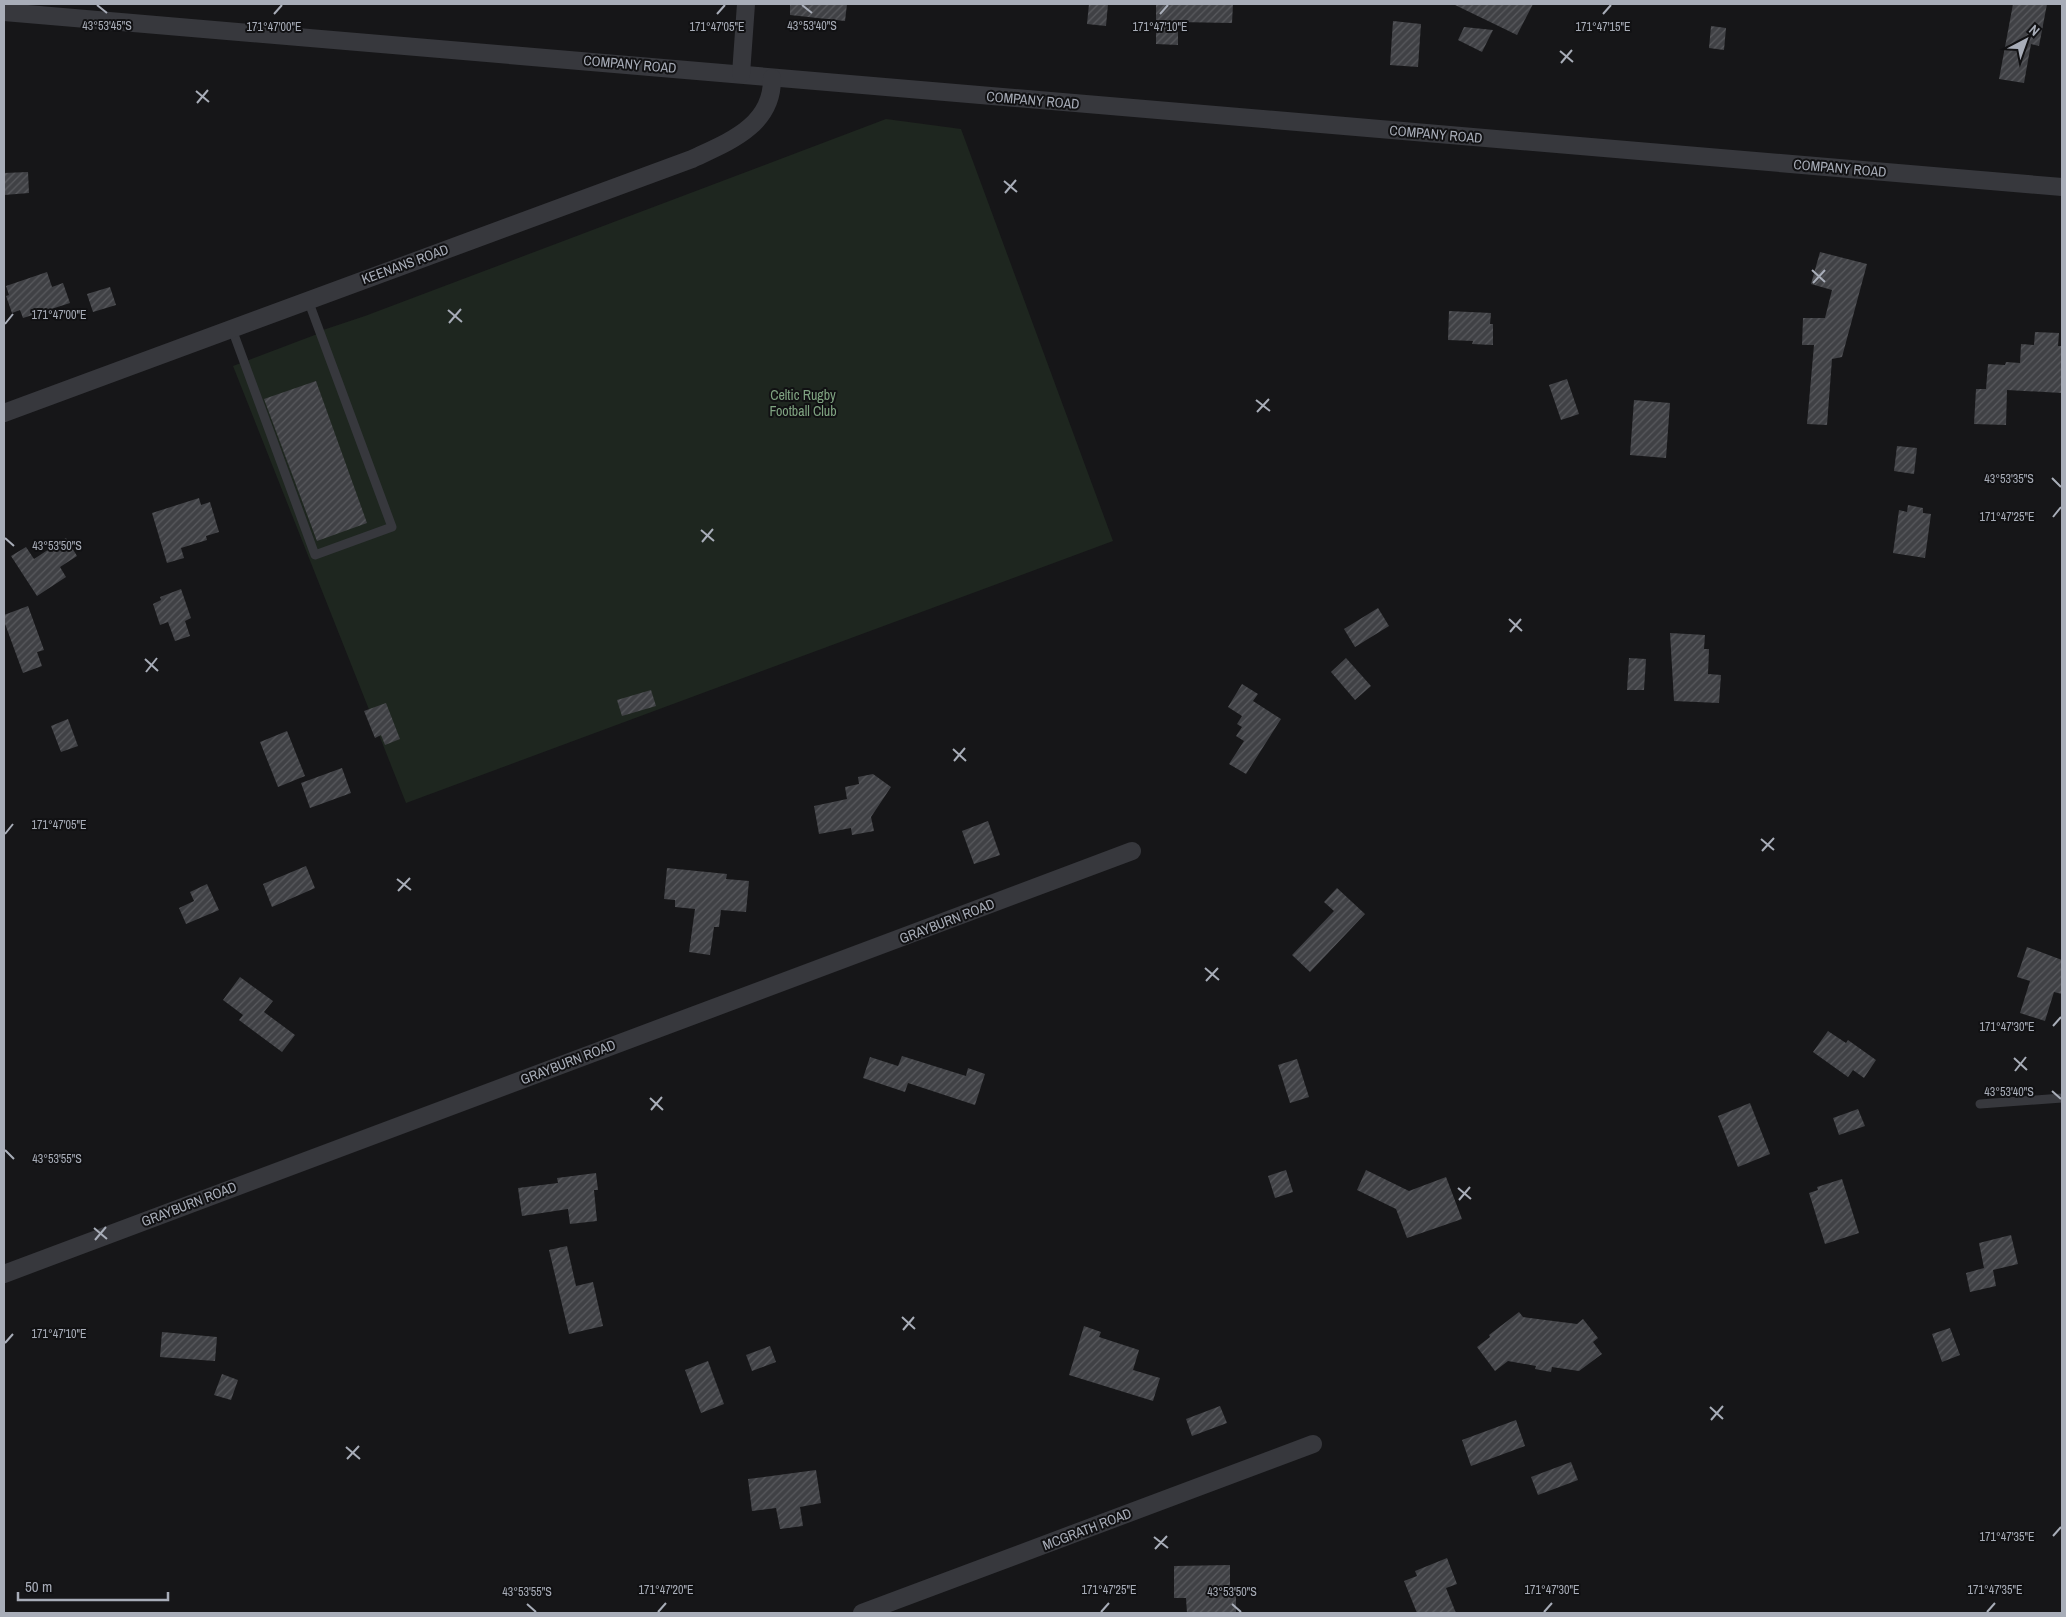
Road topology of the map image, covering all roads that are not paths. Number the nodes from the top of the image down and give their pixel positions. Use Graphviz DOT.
graph roads {
  1 [pos="746,4"];
  2 [pos="4,12"];
  3 [pos="741,74"];
  4 [pos="772,78"];
  5 [pos="2062,187"];
  6 [pos="308,300"];
  7 [pos="232,329"];
  8 [pos="4,413"];
  9 [pos="1132,851"];
  10 [pos="2062,1098"];
  11 [pos="1980,1104"];
  12 [pos="4,1274"];
  13 [pos="1313,1444"];
  14 [pos="862,1613"];
  1 -- 3 [label="street"];
  2 -- 3 [label="street, COMPANY ROAD"];
  3 -- 4 [label="street, COMPANY ROAD"];
  4 -- 5 [label="street, COMPANY ROAD"];
  4 -- 6 [label="street, KEENANS ROAD"];
  6 -- 7 [label="street, KEENANS ROAD"];
  6 -- 7 [label="lane"];
  7 -- 8 [label="street, KEENANS ROAD"];
  9 -- 12 [label="street, GRAYBURN ROAD"];
  10 -- 11 [label="lane"];
  13 -- 14 [label="street, MCGRATH ROAD"];
}
